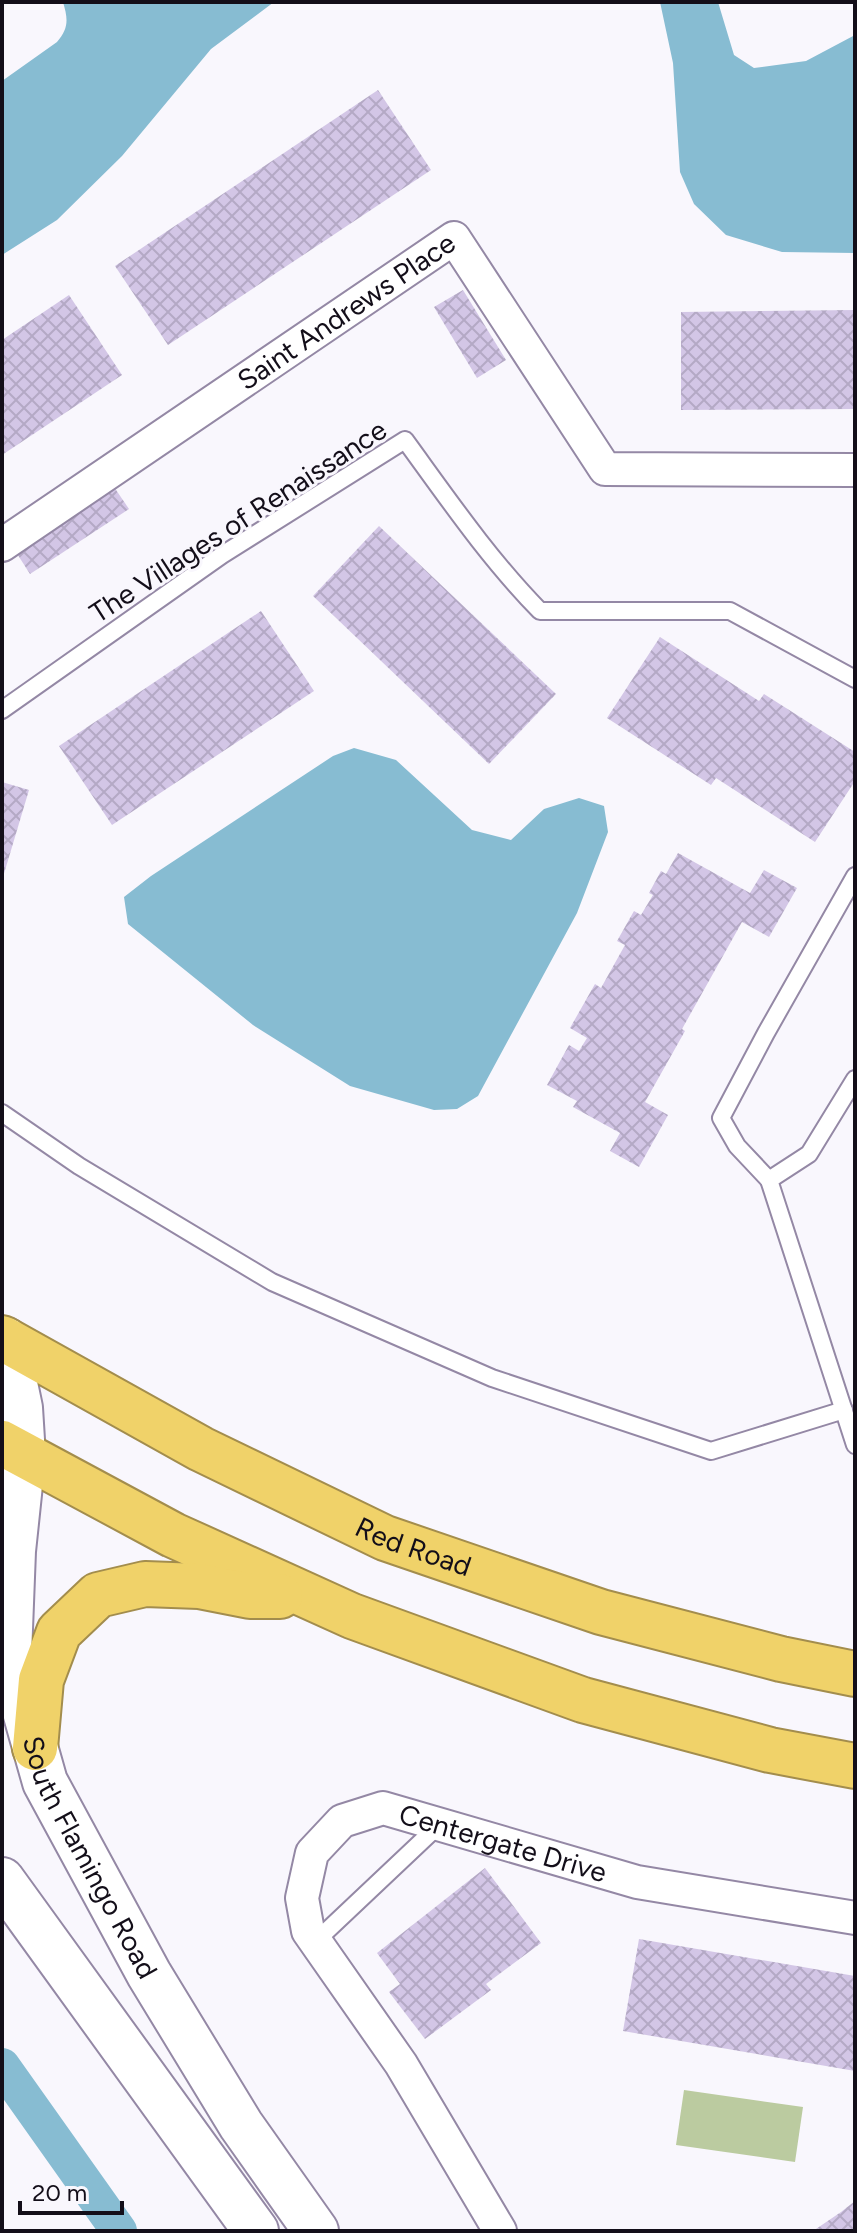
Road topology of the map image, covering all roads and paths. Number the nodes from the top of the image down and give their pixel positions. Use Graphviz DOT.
graph roads {
  1 [pos="855,470"];
  2 [pos="2,545"];
  3 [pos="855,679"];
  4 [pos="2,710"];
  5 [pos="855,876"];
  6 [pos="855,1079"];
  7 [pos="2,1113"];
  8 [pos="769,1180"];
  9 [pos="4,1339"];
  10 [pos="844,1410"];
  11 [pos="855,1445"];
  12 [pos="12,1449"];
  13 [pos="307,1595"];
  14 [pos="855,1674"];
  15 [pos="35,1748"];
  16 [pos="855,1766"];
  17 [pos="440,1824"];
  18 [pos="2,1880"];
  19 [pos="855,1918"];
  20 [pos="315,1942"];
  21 [pos="256,2231"];
  22 [pos="316,2231"];
  23 [pos="500,2231"];
  1 -- 2 [label="street, Saint Andrews Place"];
  3 -- 4 [label="lane, The Villages of Renaissance"];
  5 -- 8 [label="lane"];
  6 -- 8 [label="lane"];
  7 -- 10 [label="lane"];
  8 -- 10 [label="lane"];
  9 -- 12 [label="main road, South Flamingo Road"];
  9 -- 14 [label="highway, Red Road"];
  10 -- 11 [label="lane"];
  12 -- 13 [label="highway"];
  12 -- 15 [label="main road, South Flamingo Road"];
  13 -- 15 [label="highway"];
  13 -- 16 [label="highway"];
  15 -- 22 [label="main road, South Flamingo Road"];
  17 -- 19 [label="street, Centergate Drive"];
  17 -- 20 [label="lane"];
  17 -- 20 [label="street, Centergate Drive"];
  18 -- 21 [label="main road"];
  20 -- 23 [label="street, Centergate Drive"];
}
